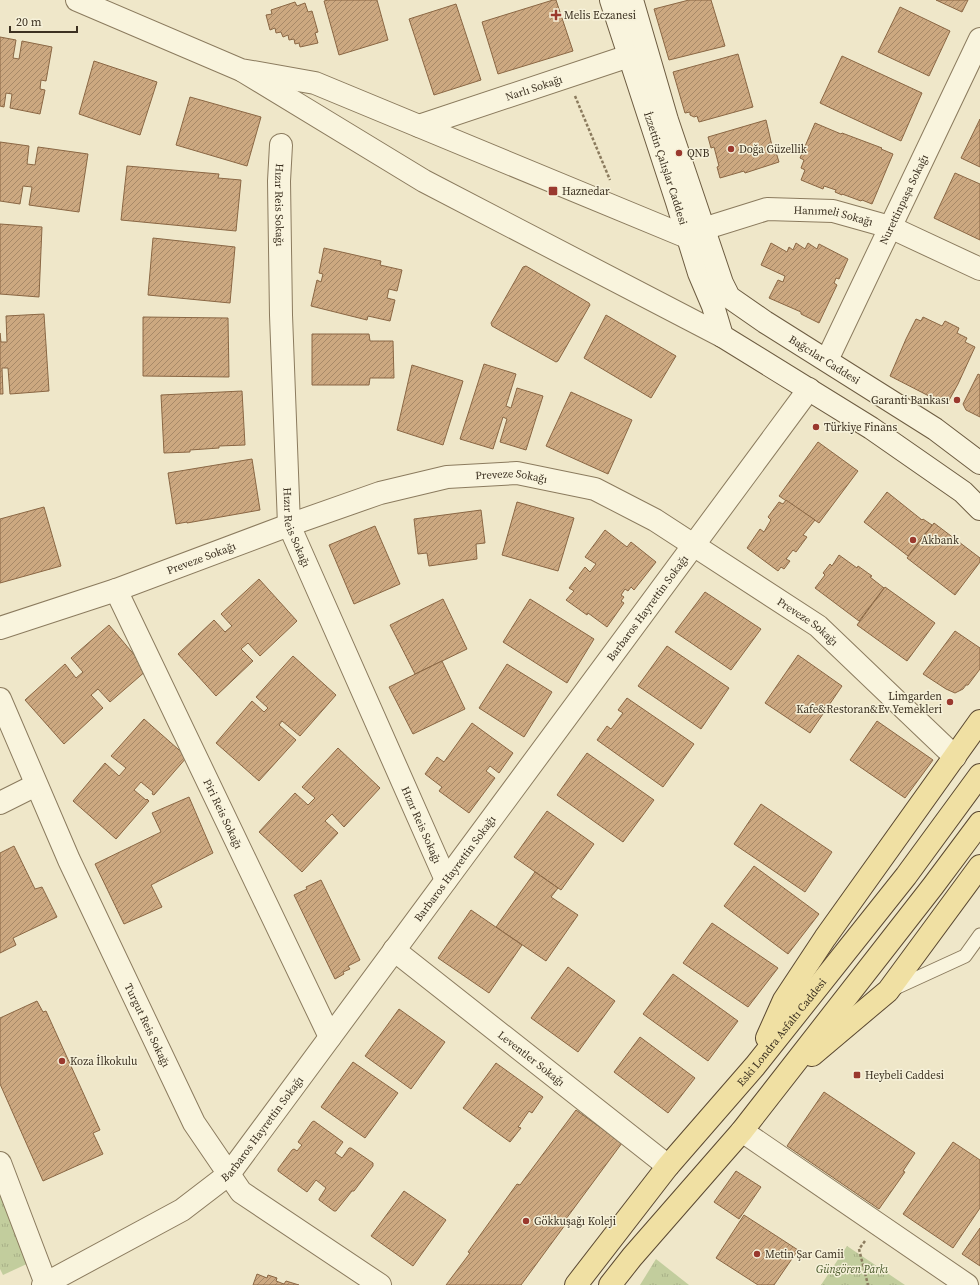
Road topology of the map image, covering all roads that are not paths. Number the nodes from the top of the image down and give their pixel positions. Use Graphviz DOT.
graph roads {
  1 [pos="77,0"];
  2 [pos="611,0"];
  3 [pos="632,0"];
  4 [pos="980,39"];
  5 [pos="638,52"];
  6 [pos="241,70"];
  7 [pos="419,126"];
  8 [pos="281,145"];
  9 [pos="890,227"];
  10 [pos="695,233"];
  11 [pos="980,269"];
  12 [pos="722,336"];
  13 [pos="827,360"];
  14 [pos="809,389"];
  15 [pos="980,464"];
  16 [pos="980,509"];
  17 [pos="289,525"];
  18 [pos="693,545"];
  19 [pos="116,590"];
  20 [pos="0,628"];
  21 [pos="0,699"];
  22 [pos="980,721"];
  23 [pos="955,757"];
  24 [pos="980,775"];
  25 [pos="36,785"];
  26 [pos="0,803"];
  27 [pos="980,823"];
  28 [pos="980,866"];
  29 [pos="446,880"];
  30 [pos="980,936"];
  31 [pos="394,950"];
  32 [pos="888,991"];
  33 [pos="330,1037"];
  34 [pos="755,1066"];
  35 [pos="778,1084"];
  36 [pos="742,1130"];
  37 [pos="0,1162"];
  38 [pos="668,1166"];
  39 [pos="228,1174"];
  40 [pos="45,1284"];
  41 [pos="380,1285"];
  42 [pos="576,1285"];
  43 [pos="610,1285"];
  44 [pos="967,1285"];
  1 -- 6 [label="street"];
  2 -- 5 [label="street, İzzettin Çalışlar Caddesi"];
  3 -- 5 [label="street, İzzettin Çalışlar Caddesi"];
  4 -- 9 [label="street, Nurettinpaşa Sokağı"];
  5 -- 7 [label="street, Narlı Sokağı"];
  5 -- 10 [label="street, İzzettin Çalışlar Caddesi"];
  6 -- 7 [label="street"];
  6 -- 12 [label="street"];
  7 -- 10 [label="street"];
  8 -- 17 [label="street, Hızır Reis Sokağı"];
  9 -- 10 [label="street, Hanımeli Sokağı"];
  9 -- 11 [label="street, Hanımeli Sokağı"];
  9 -- 13 [label="street, Nurettinpaşa Sokağı"];
  10 -- 12 [label="street, İzzettin Çalışlar Caddesi"];
  10 -- 13 [label="street, Bağcılar Caddesi"];
  12 -- 14 [label="street"];
  13 -- 15 [label="street, Bağcılar Caddesi"];
  14 -- 16 [label="street"];
  14 -- 18 [label="street, Barbaros Hayrettin Sokağı"];
  17 -- 18 [label="street, Preveze Sokağı"];
  17 -- 19 [label="street, Preveze Sokağı"];
  17 -- 29 [label="street, Hızır Reis Sokağı"];
  18 -- 23 [label="street, Preveze Sokağı"];
  18 -- 29 [label="street, Barbaros Hayrettin Sokağı"];
  19 -- 20 [label="street, Preveze Sokağı"];
  19 -- 33 [label="street, Piri Reis Sokağı"];
  21 -- 25 [label="street, Turgut Reis Sokağı"];
  22 -- 23 [label="main road"];
  23 -- 34 [label="main road"];
  24 -- 34 [label="main road, Eski Londra Asfaltı Caddesi"];
  25 -- 26 [label="street"];
  25 -- 39 [label="street, Turgut Reis Sokağı"];
  27 -- 35 [label="main road"];
  28 -- 32 [label="main road"];
  29 -- 31 [label="street, Barbaros Hayrettin Sokağı"];
  30 -- 32 [label="lane"];
  31 -- 33 [label="street, Barbaros Hayrettin Sokağı"];
  31 -- 38 [label="street, Leventler Sokağı"];
  32 -- 35 [label="main road"];
  33 -- 39 [label="street, Barbaros Hayrettin Sokağı"];
  34 -- 38 [label="main road, Eski Londra Asfaltı Caddesi"];
  35 -- 36 [label="main road"];
  36 -- 43 [label="main road"];
  36 -- 44 [label="street"];
  37 -- 40 [label="street"];
  38 -- 42 [label="main road, Eski Londra Asfaltı Caddesi"];
  39 -- 40 [label="street, Barbaros Hayrettin Sokağı"];
  39 -- 41 [label="street, Turgut Reis Sokağı"];
}
